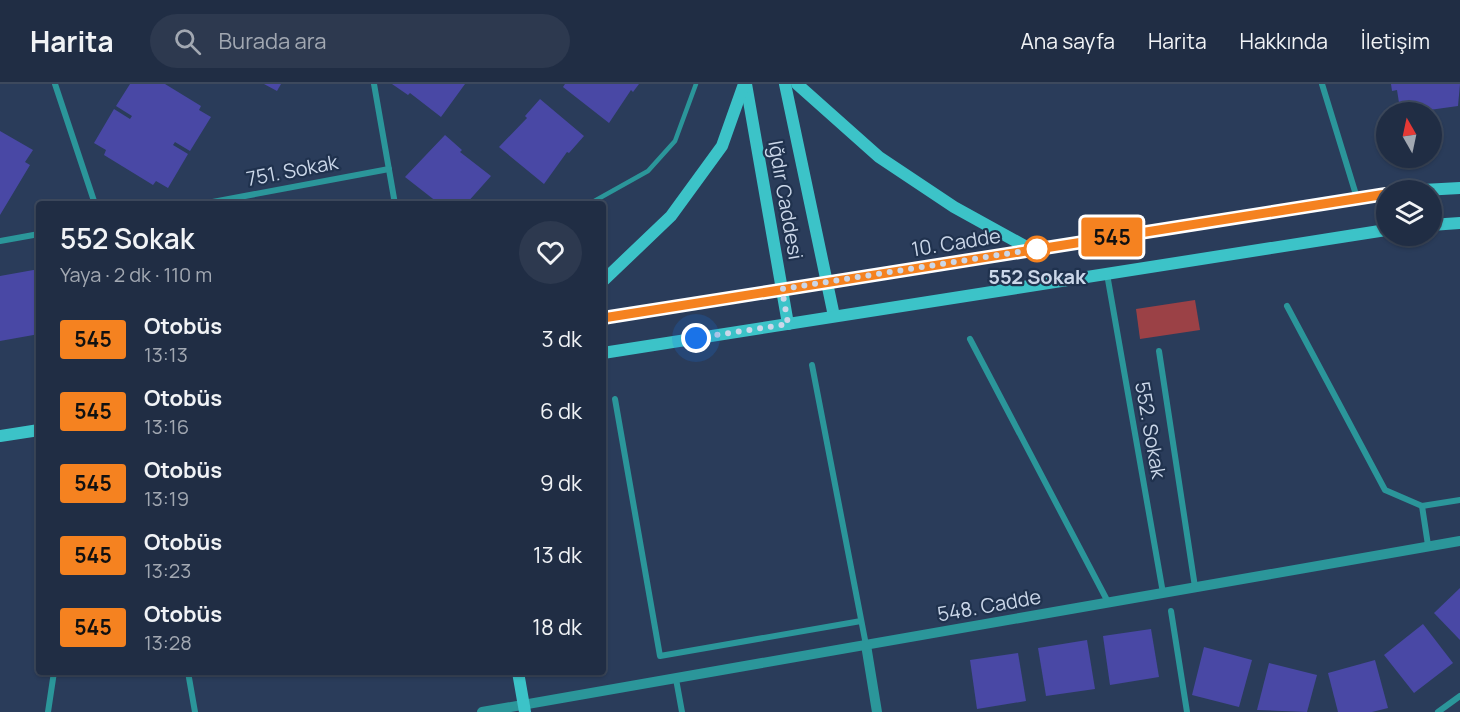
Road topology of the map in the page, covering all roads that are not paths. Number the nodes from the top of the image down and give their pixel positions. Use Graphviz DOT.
graph roads {
  1 [pos="55,84"];
  2 [pos="374,84"];
  3 [pos="696,84"];
  4 [pos="745,84"];
  5 [pos="785,84"];
  6 [pos="796,84"];
  7 [pos="1322,84"];
  8 [pos="389,169"];
  9 [pos="1460,188"];
  10 [pos="1442,189"];
  11 [pos="1376,196"];
  12 [pos="1357,198"];
  13 [pos="93,201"];
  14 [pos="218,201"];
  15 [pos="394,201"];
  16 [pos="594,201"];
  17 [pos="1460,223"];
  18 [pos="1442,224"];
  19 [pos="1376,232"];
  20 [pos="36,235"];
  21 [pos="0,241"];
  22 [pos="1032,250"];
  23 [pos="1107,273"];
  24 [pos="606,278"];
  25 [pos="827,282"];
  26 [pos="782,289"];
  27 [pos="1287,306"];
  28 [pos="834,316"];
  29 [pos="606,318"];
  30 [pos="788,324"];
  31 [pos="970,339"];
  32 [pos="1159,351"];
  33 [pos="606,353"];
  34 [pos="812,365"];
  35 [pos="615,399"];
  36 [pos="36,430"];
  37 [pos="0,436"];
  38 [pos="1460,500"];
  39 [pos="1422,506"];
  40 [pos="1460,541"];
  41 [pos="1428,545"];
  42 [pos="1195,587"];
  43 [pos="1163,593"];
  44 [pos="1108,602"];
  45 [pos="1171,610"];
  46 [pos="861,621"];
  47 [pos="866,645"];
  48 [pos="54,675"];
  49 [pos="189,675"];
  50 [pos="518,675"];
  51 [pos="676,679"];
  52 [pos="1460,696"];
  53 [pos="524,709"];
  54 [pos="48,712"];
  55 [pos="195,712"];
  56 [pos="482,712"];
  57 [pos="682,712"];
  58 [pos="877,712"];
  59 [pos="1187,712"];
  60 [pos="1438,712"];
  1 -- 13 [label="street"];
  2 -- 8 [label="street"];
  3 -- 16 [label="lane"];
  4 -- 24 [label="main road"];
  4 -- 26 [label="main road, Iğdır Caddesi"];
  5 -- 25 [label="main road, Iğdır Caddesi"];
  6 -- 22 [label="main road"];
  7 -- 12 [label="street"];
  8 -- 14 [label="street, 751. Sokak"];
  8 -- 15 [label="street"];
  9 -- 10 [label="main road"];
  11 -- 12 [label="main road, 10. Cadde"];
  12 -- 22 [label="main road, 10. Cadde"];
  17 -- 18 [label="main road"];
  19 -- 23 [label="main road"];
  20 -- 21 [label="street"];
  22 -- 25 [label="main road, 10. Cadde"];
  23 -- 28 [label="main road"];
  23 -- 43 [label="street, 552. Sokak"];
  25 -- 26 [label="main road, 10. Cadde"];
  25 -- 28 [label="main road, Iğdır Caddesi"];
  26 -- 29 [label="main road, 10. Cadde"];
  26 -- 30 [label="main road, Iğdır Caddesi"];
  27 -- 39 [label="street"];
  28 -- 30 [label="main road"];
  30 -- 33 [label="main road"];
  31 -- 44 [label="street"];
  32 -- 42 [label="street"];
  34 -- 46 [label="street"];
  35 -- 46 [label="street"];
  36 -- 37 [label="main road"];
  38 -- 39 [label="street"];
  39 -- 41 [label="street"];
  40 -- 41 [label="street, 548. Cadde"];
  41 -- 42 [label="street, 548. Cadde"];
  42 -- 43 [label="street, 548. Cadde"];
  43 -- 44 [label="street, 548. Cadde"];
  44 -- 47 [label="street, 548. Cadde"];
  45 -- 59 [label="street"];
  46 -- 47 [label="street"];
  47 -- 51 [label="street, 548. Cadde"];
  47 -- 58 [label="street"];
  48 -- 54 [label="street"];
  49 -- 55 [label="street"];
  50 -- 53 [label="main road"];
  51 -- 53 [label="street, 548. Cadde"];
  51 -- 57 [label="street"];
  52 -- 60 [label="street"];
  53 -- 56 [label="street, 548. Cadde"];
}
